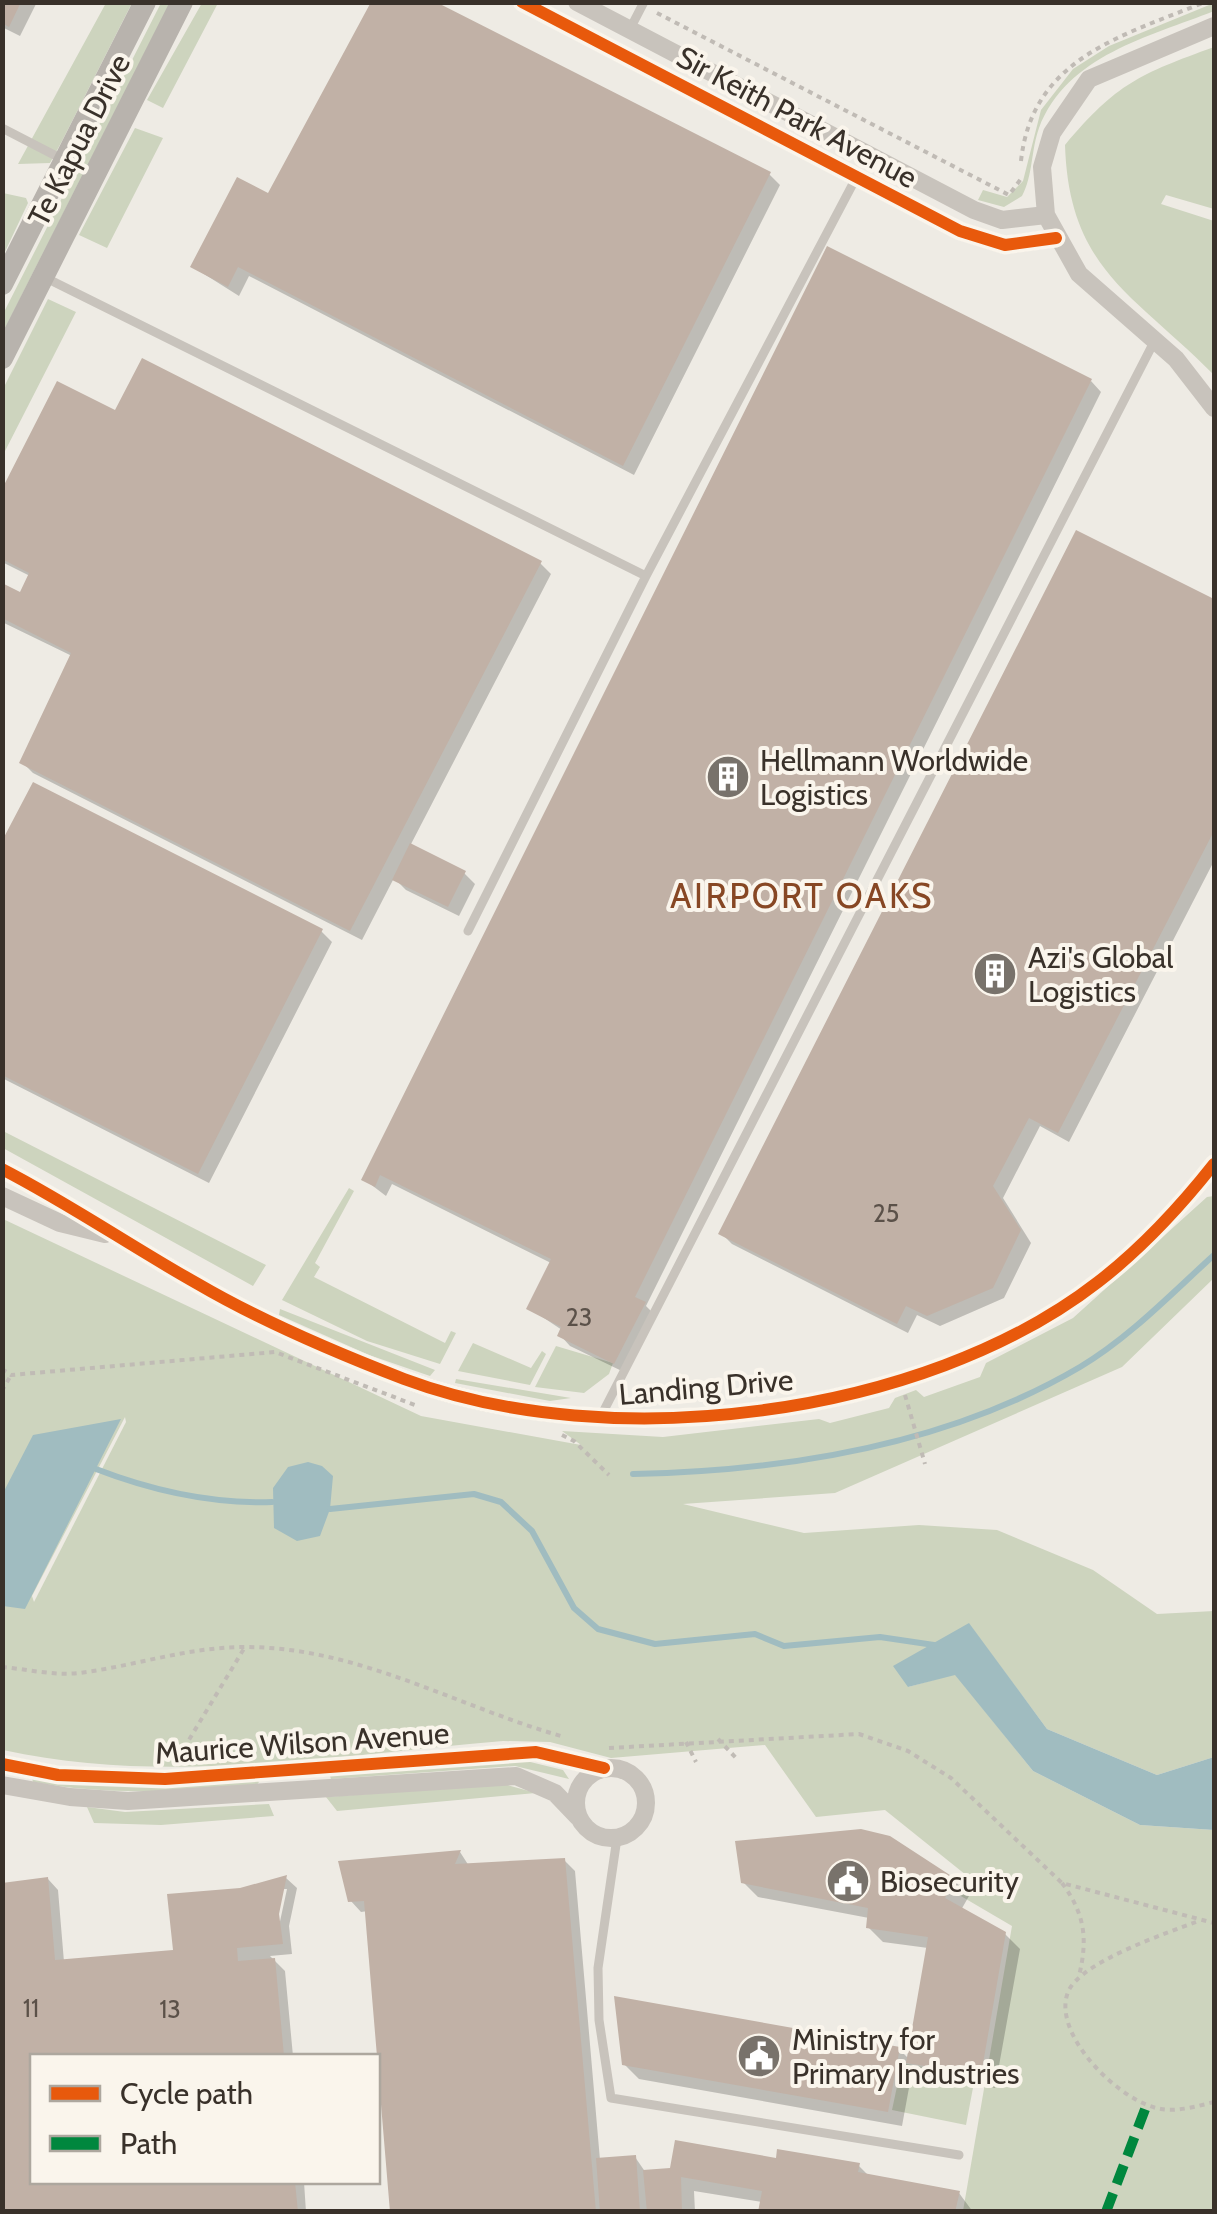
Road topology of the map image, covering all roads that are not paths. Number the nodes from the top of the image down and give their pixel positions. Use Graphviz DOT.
graph roads {
  1 [pos="145,2"];
  2 [pos="182,2"];
  3 [pos="522,2"];
  4 [pos="577,2"];
  5 [pos="643,4"];
  6 [pos="1214,26"];
  7 [pos="630,29"];
  8 [pos="2,128"];
  9 [pos="66,160"];
  10 [pos="856,176"];
  11 [pos="1046,214"];
  12 [pos="1056,238"];
  13 [pos="44,276"];
  14 [pos="2,284"];
  15 [pos="1155,340"];
  16 [pos="2,358"];
  17 [pos="1214,408"];
  18 [pos="646,576"];
  19 [pos="468,931"];
  20 [pos="1214,1164"];
  21 [pos="2,1169"];
  22 [pos="2,1196"];
  23 [pos="116,1236"];
  24 [pos="599,1420"];
  25 [pos="12,1766"];
  26 [pos="604,1768"];
  27 [pos="2,1785"];
  28 [pos="22,1789"];
  29 [pos="578,1817"];
  30 [pos="617,1838"];
  31 [pos="959,2155"];
  1 -- 9 [label="street, Te Kapua Drive"];
  2 -- 13 [label="street, Te Kapua Drive"];
  3 -- 10 [label="street, Sir Keith Park Avenue"];
  4 -- 7 [label="street, Sir Keith Park Avenue"];
  5 -- 7 [label="lane"];
  6 -- 11 [label="street"];
  7 -- 11 [label="street, Sir Keith Park Avenue"];
  8 -- 9 [label="lane"];
  9 -- 14 [label="street, Te Kapua Drive"];
  10 -- 12 [label="street, Sir Keith Park Avenue"];
  10 -- 18 [label="lane"];
  11 -- 12 [label="street"];
  12 -- 15 [label="street"];
  13 -- 16 [label="street, Te Kapua Drive"];
  13 -- 18 [label="lane"];
  15 -- 17 [label="street"];
  15 -- 24 [label="lane"];
  18 -- 19 [label="lane"];
  20 -- 24 [label="street, Landing Drive"];
  21 -- 23 [label="street, Landing Drive"];
  22 -- 23 [label="street, Landing Drive"];
  23 -- 24 [label="street, Landing Drive"];
  25 -- 26 [label="street, Maurice Wilson Avenue"];
  25 -- 28 [label="lane"];
  26 -- 29 [label="street"];
  26 -- 30 [label="street, Maurice Wilson Avenue"];
  27 -- 28 [label="street, Maurice Wilson Avenue"];
  28 -- 29 [label="street, Maurice Wilson Avenue"];
  29 -- 30 [label="street, Maurice Wilson Avenue"];
  30 -- 31 [label="lane"];
}
